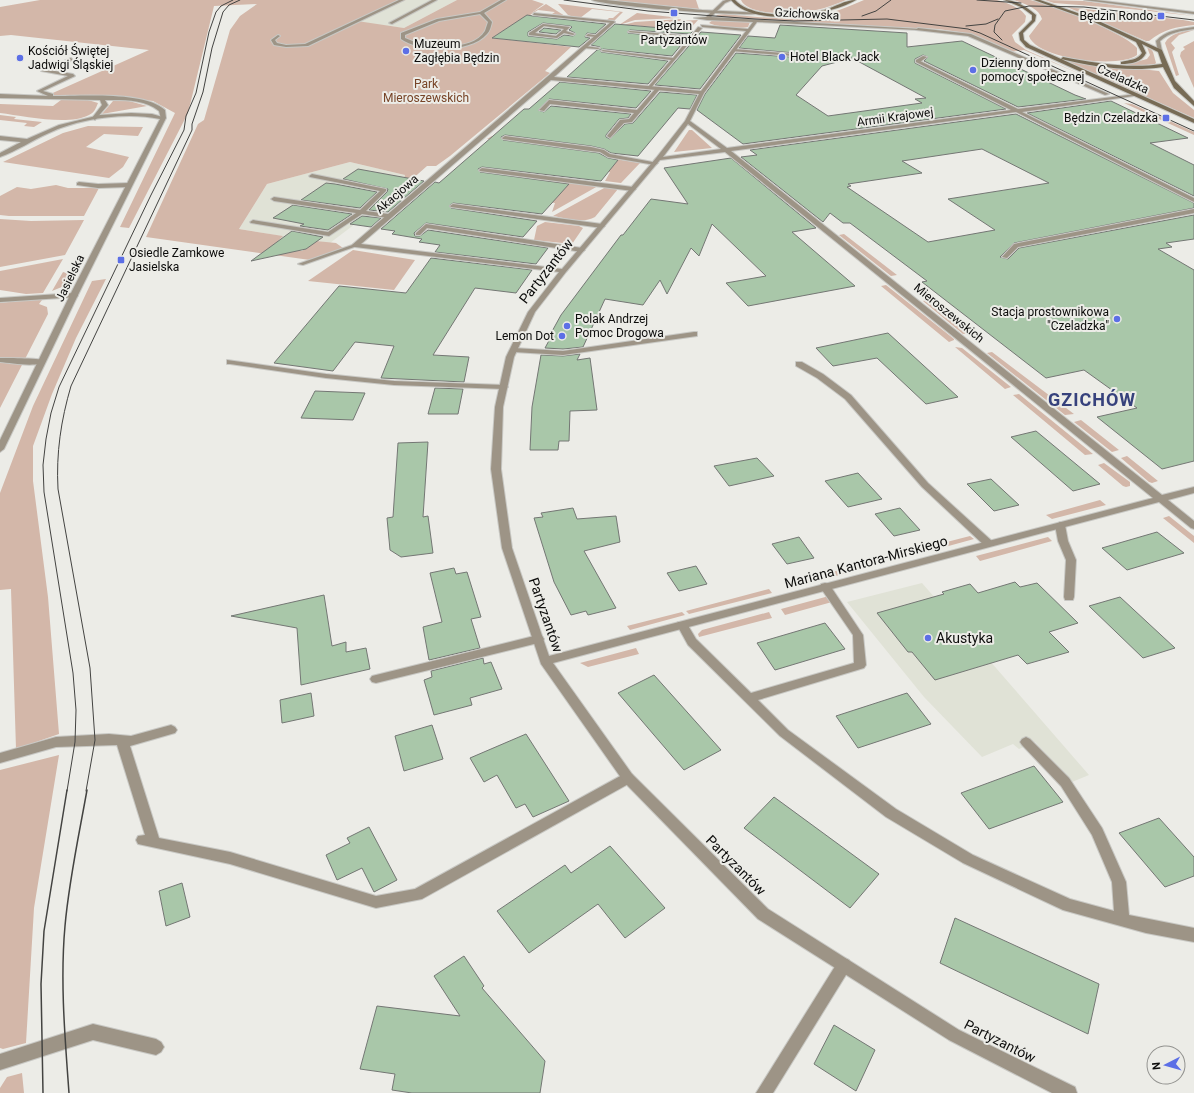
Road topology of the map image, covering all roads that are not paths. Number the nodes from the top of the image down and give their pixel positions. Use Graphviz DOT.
graph roads {
  1 [pos="402,0"];
  2 [pos="435,0"];
  3 [pos="504,0"];
  4 [pos="594,0"];
  5 [pos="730,0"];
  6 [pos="733,0"];
  7 [pos="854,0"];
  8 [pos="1006,0"];
  9 [pos="1036,0"];
  10 [pos="1086,0"];
  11 [pos="715,12"];
  12 [pos="481,13"];
  13 [pos="762,13"];
  14 [pos="1194,13"];
  15 [pos="534,14"];
  16 [pos="696,18"];
  17 [pos="707,19"];
  18 [pos="754,22"];
  19 [pos="391,23"];
  20 [pos="701,27"];
  21 [pos="1194,28"];
  22 [pos="749,30"];
  23 [pos="563,32"];
  24 [pos="630,32"];
  25 [pos="573,34"];
  26 [pos="588,35"];
  27 [pos="278,36"];
  28 [pos="597,36"];
  29 [pos="692,37"];
  30 [pos="1138,41"];
  31 [pos="585,47"];
  32 [pos="598,48"];
  33 [pos="734,50"];
  34 [pos="1038,51"];
  35 [pos="1160,51"];
  36 [pos="603,52"];
  37 [pos="805,56"];
  38 [pos="925,57"];
  39 [pos="674,59"];
  40 [pos="71,60"];
  41 [pos="1102,64"];
  42 [pos="1164,65"];
  43 [pos="550,78"];
  44 [pos="650,88"];
  45 [pos="658,89"];
  46 [pos="702,93"];
  47 [pos="1107,94"];
  48 [pos="1134,94"];
  49 [pos="0,96"];
  50 [pos="54,98"];
  51 [pos="102,98"];
  52 [pos="1194,104"];
  53 [pos="542,110"];
  54 [pos="1017,111"];
  55 [pos="638,112"];
  56 [pos="95,118"];
  57 [pos="163,118"];
  58 [pos="687,121"];
  59 [pos="1194,121"];
  60 [pos="610,136"];
  61 [pos="0,138"];
  62 [pos="505,138"];
  63 [pos="28,141"];
  64 [pos="726,150"];
  65 [pos="0,155"];
  66 [pos="657,161"];
  67 [pos="482,170"];
  68 [pos="312,176"];
  69 [pos="79,184"];
  70 [pos="129,185"];
  71 [pos="633,189"];
  72 [pos="274,199"];
  73 [pos="1194,200"];
  74 [pos="453,206"];
  75 [pos="1194,211"];
  76 [pos="360,213"];
  77 [pos="388,216"];
  78 [pos="253,222"];
  79 [pos="602,226"];
  80 [pos="418,234"];
  81 [pos="357,245"];
  82 [pos="582,250"];
  83 [pos="1005,257"];
  84 [pos="301,264"];
  85 [pos="564,271"];
  86 [pos="74,295"];
  87 [pos="0,300"];
  88 [pos="694,334"];
  89 [pos="514,350"];
  90 [pos="0,360"];
  91 [pos="42,361"];
  92 [pos="230,362"];
  93 [pos="799,364"];
  94 [pos="504,387"];
  95 [pos="0,449"];
  96 [pos="1194,490"];
  97 [pos="1160,499"];
  98 [pos="1060,525"];
  99 [pos="1194,526"];
  100 [pos="989,544"];
  101 [pos="825,587"];
  102 [pos="1069,596"];
  103 [pos="682,625"];
  104 [pos="538,639"];
  105 [pos="545,661"];
  106 [pos="376,679"];
  107 [pos="749,698"];
  108 [pos="171,730"];
  109 [pos="122,740"];
  110 [pos="1026,742"];
  111 [pos="0,758"];
  112 [pos="628,778"];
  113 [pos="1122,920"];
  114 [pos="1194,935"];
  115 [pos="844,965"];
  116 [pos="156,1047"];
  117 [pos="0,1062"];
  118 [pos="1063,1092"];
  119 [pos="764,1093"];
  1 -- 27 [label="street"];
  2 -- 19 [label="street"];
  3 -- 12 [label="street"];
  4 -- 11 [label="street, Gzichowska"];
  5 -- 11 [label="street"];
  6 -- 13 [label="main road"];
  7 -- 13 [label="main road"];
  8 -- 34 [label="main road"];
  9 -- 30 [label="main road"];
  10 -- 14 [label="street"];
  11 -- 13 [label="street, Gzichowska"];
  11 -- 17 [label="street"];
  12 -- 12 [label="street"];
  15 -- 28 [label="street, Akacjowa"];
  16 -- 17 [label="street, Gzichowska"];
  17 -- 18 [label="street, Gzichowska"];
  17 -- 20 [label="street"];
  18 -- 22 [label="street, Partyzantów"];
  18 -- 47 [label="street, Gzichowska"];
  20 -- 22 [label="street"];
  20 -- 29 [label="street"];
  21 -- 35 [label="street"];
  22 -- 33 [label="street, Partyzantów"];
  23 -- 23 [label="street"];
  23 -- 25 [label="street"];
  24 -- 29 [label="street"];
  26 -- 28 [label="street"];
  28 -- 31 [label="street, Akacjowa"];
  29 -- 39 [label="street"];
  30 -- 35 [label="main road"];
  30 -- 41 [label="main road, Czeladzka"];
  31 -- 32 [label="street"];
  31 -- 43 [label="street, Akacjowa"];
  33 -- 37 [label="street"];
  33 -- 46 [label="street, Partyzantów"];
  34 -- 41 [label="main road, Czeladzka"];
  34 -- 48 [label="main road, Czeladzka"];
  35 -- 42 [label="main road"];
  36 -- 39 [label="street"];
  38 -- 54 [label="street"];
  39 -- 44 [label="street"];
  40 -- 50 [label="street"];
  41 -- 42 [label="main road, Czeladzka"];
  42 -- 52 [label="main road, Czeladzka"];
  43 -- 44 [label="street"];
  43 -- 77 [label="street, Akacjowa"];
  44 -- 45 [label="street"];
  45 -- 46 [label="street"];
  45 -- 55 [label="street"];
  46 -- 58 [label="street, Partyzantów"];
  48 -- 54 [label="street, Armii Krajowej"];
  48 -- 59 [label="main road, Czeladzka"];
  49 -- 50 [label="street"];
  50 -- 51 [label="street"];
  51 -- 56 [label="street"];
  51 -- 57 [label="street"];
  53 -- 55 [label="street"];
  54 -- 64 [label="street, Armii Krajowej"];
  54 -- 73 [label="street"];
  55 -- 60 [label="street"];
  56 -- 57 [label="street"];
  56 -- 63 [label="street"];
  57 -- 70 [label="street, Jasielska"];
  58 -- 64 [label="street, Mieroszewskich"];
  58 -- 66 [label="street, Partyzantów"];
  61 -- 63 [label="street"];
  62 -- 66 [label="street, Armii Krajowej"];
  63 -- 65 [label="street"];
  64 -- 66 [label="street, Armii Krajowej"];
  64 -- 97 [label="street, Mieroszewskich"];
  66 -- 71 [label="street, Partyzantów"];
  67 -- 71 [label="street"];
  68 -- 76 [label="street"];
  69 -- 70 [label="street"];
  70 -- 86 [label="street, Jasielska"];
  71 -- 79 [label="street, Partyzantów"];
  72 -- 76 [label="street"];
  74 -- 79 [label="street"];
  75 -- 83 [label="street"];
  76 -- 77 [label="street"];
  76 -- 78 [label="street"];
  77 -- 81 [label="street, Akacjowa"];
  79 -- 82 [label="street, Partyzantów"];
  80 -- 82 [label="street"];
  81 -- 84 [label="street"];
  81 -- 85 [label="street"];
  82 -- 85 [label="street, Partyzantów"];
  85 -- 89 [label="street, Partyzantów"];
  86 -- 87 [label="street"];
  86 -- 91 [label="street, Jasielska"];
  88 -- 89 [label="street"];
  89 -- 94 [label="street, Partyzantów"];
  90 -- 91 [label="street"];
  91 -- 95 [label="street, Jasielska"];
  92 -- 94 [label="street"];
  93 -- 100 [label="street"];
  94 -- 104 [label="street, Partyzantów"];
  96 -- 97 [label="street, Mariana Kantora-Mirskiego"];
  97 -- 98 [label="street, Mariana Kantora-Mirskiego"];
  97 -- 99 [label="street, Mieroszewskich"];
  98 -- 100 [label="street, Mariana Kantora-Mirskiego"];
  98 -- 102 [label="street"];
  100 -- 101 [label="street, Mariana Kantora-Mirskiego"];
  101 -- 103 [label="street, Mariana Kantora-Mirskiego"];
  101 -- 107 [label="street"];
  103 -- 105 [label="street, Mariana Kantora-Mirskiego"];
  103 -- 107 [label="street"];
  104 -- 105 [label="street, Partyzantów"];
  104 -- 106 [label="street"];
  105 -- 112 [label="street, Partyzantów"];
  107 -- 113 [label="street"];
  108 -- 109 [label="street"];
  109 -- 111 [label="street"];
  109 -- 112 [label="street"];
  110 -- 113 [label="street"];
  112 -- 115 [label="street, Partyzantów"];
  113 -- 114 [label="street"];
  115 -- 118 [label="street, Partyzantów"];
  115 -- 119 [label="street"];
  116 -- 117 [label="street"];
}
